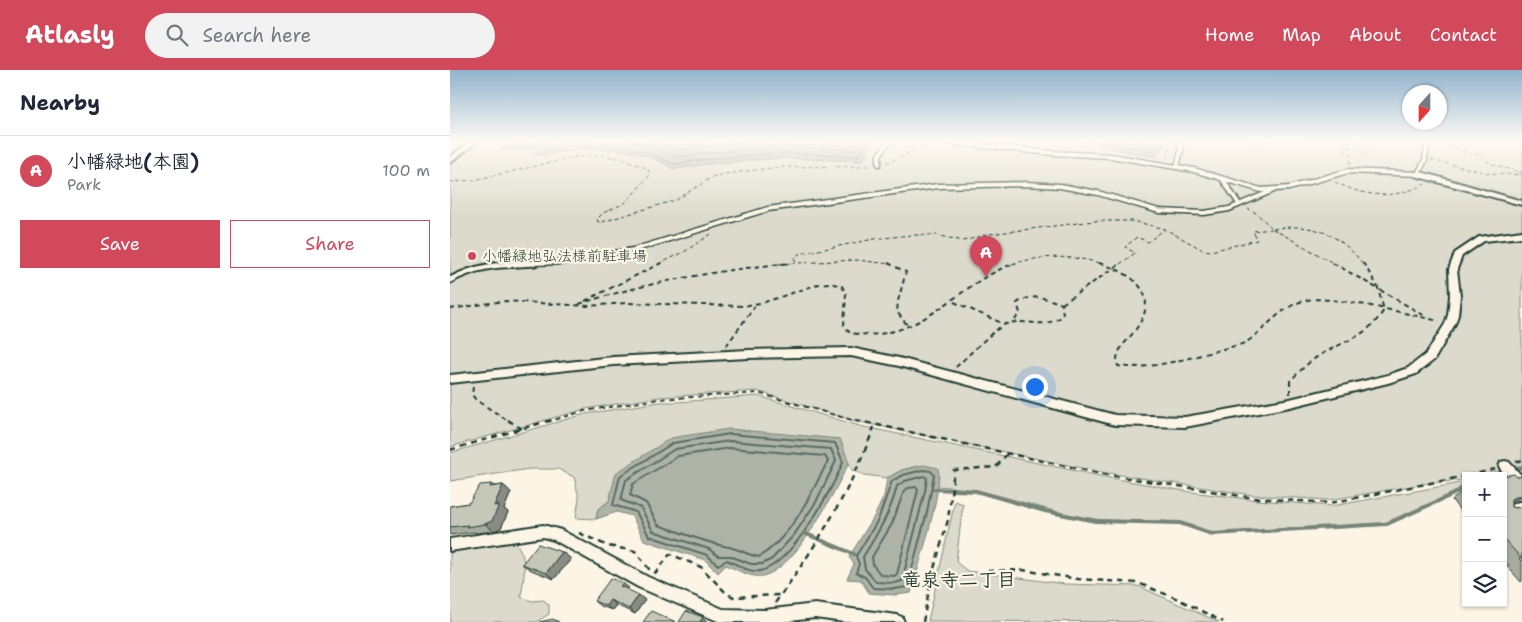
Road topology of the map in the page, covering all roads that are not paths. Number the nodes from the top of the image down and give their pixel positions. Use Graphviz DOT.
graph roads {
  1 [pos="1177,167"];
  2 [pos="1422,167"];
  3 [pos="1418,174"];
  4 [pos="1223,179"];
  5 [pos="1274,190"];
  6 [pos="1239,204"];
  7 [pos="1522,204"];
  8 [pos="1522,234"];
  9 [pos="450,280"];
  10 [pos="450,379"];
  11 [pos="1505,466"];
  12 [pos="1522,484"];
  13 [pos="1522,504"];
  14 [pos="1507,510"];
  15 [pos="450,545"];
  16 [pos="896,622"];
  1 -- 4 [label="lane"];
  2 -- 3 [label="lane"];
  3 -- 5 [label="lane"];
  3 -- 7 [label="street"];
  4 -- 5 [label="lane"];
  4 -- 6 [label="lane"];
  5 -- 6 [label="lane"];
  6 -- 9 [label="lane"];
  8 -- 10 [label="street"];
  11 -- 12 [label="street"];
  13 -- 14 [label="lane"];
  15 -- 16 [label="street"];
}
